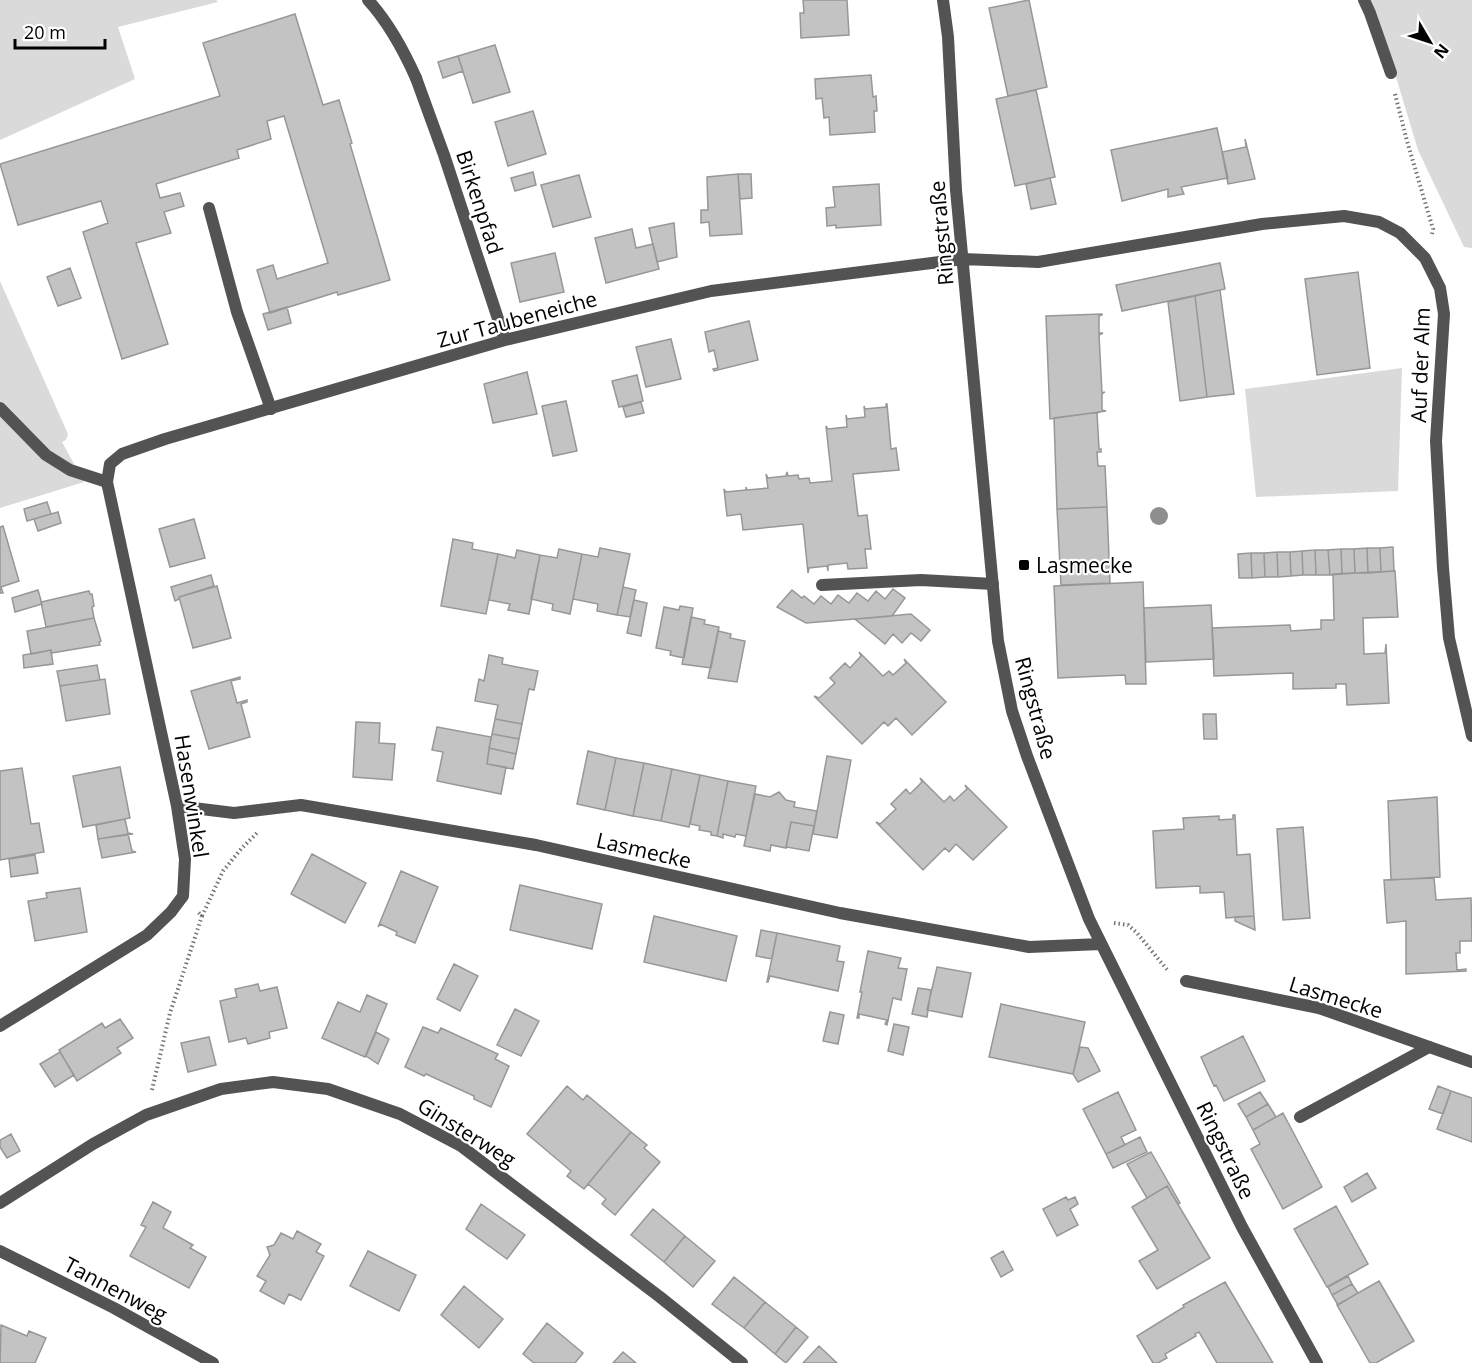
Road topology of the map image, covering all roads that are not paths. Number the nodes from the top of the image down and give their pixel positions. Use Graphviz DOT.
graph roads {
  1 [pos="368,0"];
  2 [pos="943,0"];
  3 [pos="1364,0"];
  4 [pos="1391,73"];
  5 [pos="209,208"];
  6 [pos="963,259"];
  7 [pos="505,340"];
  8 [pos="0,408"];
  9 [pos="271,409"];
  10 [pos="107,482"];
  11 [pos="993,584"];
  12 [pos="822,585"];
  13 [pos="1472,736"];
  14 [pos="177,806"];
  15 [pos="1101,944"];
  16 [pos="1186,981"];
  17 [pos="0,1026"];
  18 [pos="1429,1047"];
  19 [pos="1472,1062"];
  20 [pos="1300,1117"];
  21 [pos="0,1203"];
  22 [pos="0,1251"];
  23 [pos="213,1363"];
  24 [pos="742,1363"];
  25 [pos="1317,1363"];
  1 -- 7 [label="street, Birkenpfad"];
  2 -- 6 [label="street, Ringstraße"];
  3 -- 4 [label="street"];
  5 -- 9 [label="street"];
  6 -- 7 [label="street, Zur Taubeneiche"];
  6 -- 11 [label="street, Ringstraße"];
  6 -- 13 [label="street, Auf der Alm"];
  7 -- 9 [label="street, Zur Taubeneiche"];
  8 -- 10 [label="street"];
  9 -- 10 [label="street, Zur Taubeneiche"];
  10 -- 14 [label="street, Hasenwinkel"];
  11 -- 12 [label="street"];
  11 -- 15 [label="street, Ringstraße"];
  14 -- 15 [label="street, Lasmecke"];
  14 -- 17 [label="street, Hasenwinkel"];
  15 -- 25 [label="street, Ringstraße"];
  16 -- 18 [label="street, Lasmecke"];
  18 -- 19 [label="street, Lasmecke"];
  18 -- 20 [label="street"];
  21 -- 24 [label="street, Ginsterweg"];
  22 -- 23 [label="street, Tannenweg"];
}
